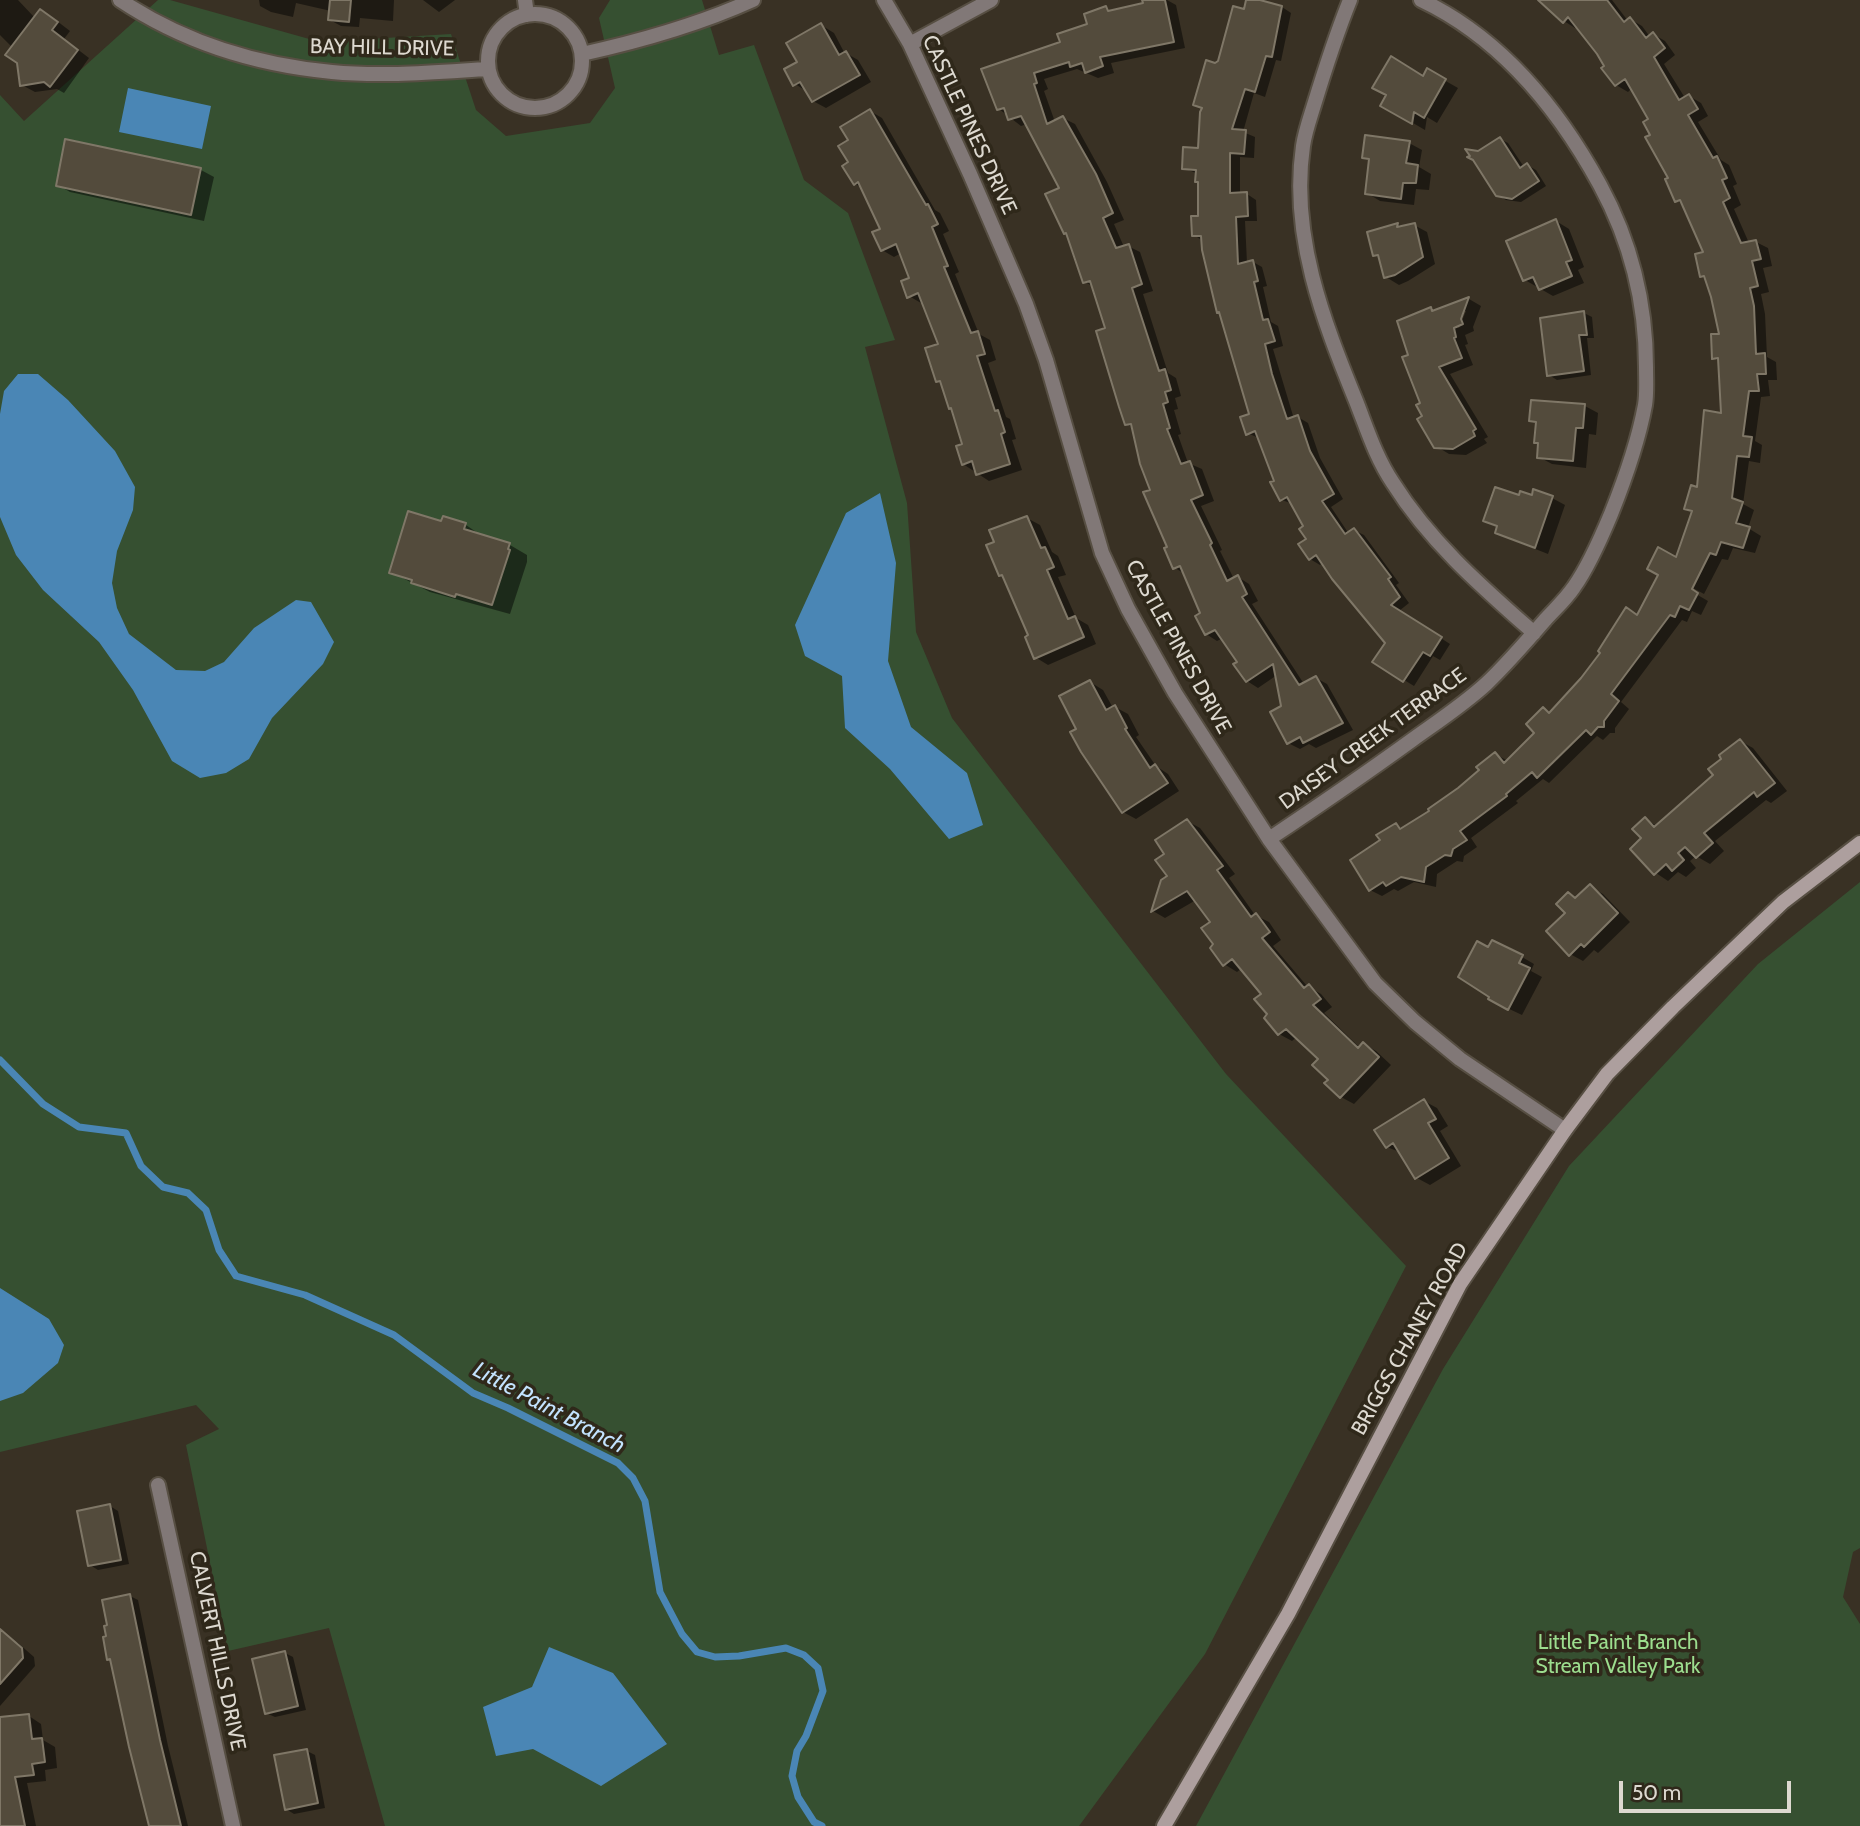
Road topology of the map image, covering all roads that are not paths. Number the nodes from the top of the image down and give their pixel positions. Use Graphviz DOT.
graph roads {
  1 [pos="120,0"];
  2 [pos="753,0"];
  3 [pos="884,0"];
  4 [pos="991,0"];
  5 [pos="1350,0"];
  6 [pos="1421,0"];
  7 [pos="526,7"];
  8 [pos="910,44"];
  9 [pos="582,54"];
  10 [pos="488,69"];
  11 [pos="1534,633"];
  12 [pos="1269,839"];
  13 [pos="1860,842"];
  14 [pos="1564,1130"];
  15 [pos="158,1485"];
  16 [pos="233,1826"];
  17 [pos="1164,1826"];
  1 -- 10 [label="street, BAY HILL DRIVE"];
  2 -- 9 [label="street"];
  3 -- 8 [label="street, CASTLE PINES DRIVE"];
  4 -- 8 [label="street"];
  5 -- 11 [label="street"];
  6 -- 11 [label="street, DAISEY CREEK TERRACE"];
  7 -- 9 [label="street"];
  7 -- 10 [label="street"];
  8 -- 12 [label="street, CASTLE PINES DRIVE"];
  9 -- 10 [label="street"];
  11 -- 12 [label="street, DAISEY CREEK TERRACE"];
  12 -- 14 [label="street, CASTLE PINES DRIVE"];
  13 -- 14 [label="main road, BRIGGS CHANEY ROAD"];
  14 -- 17 [label="main road, BRIGGS CHANEY ROAD"];
  15 -- 16 [label="street, CALVERT HILLS DRIVE"];
}
